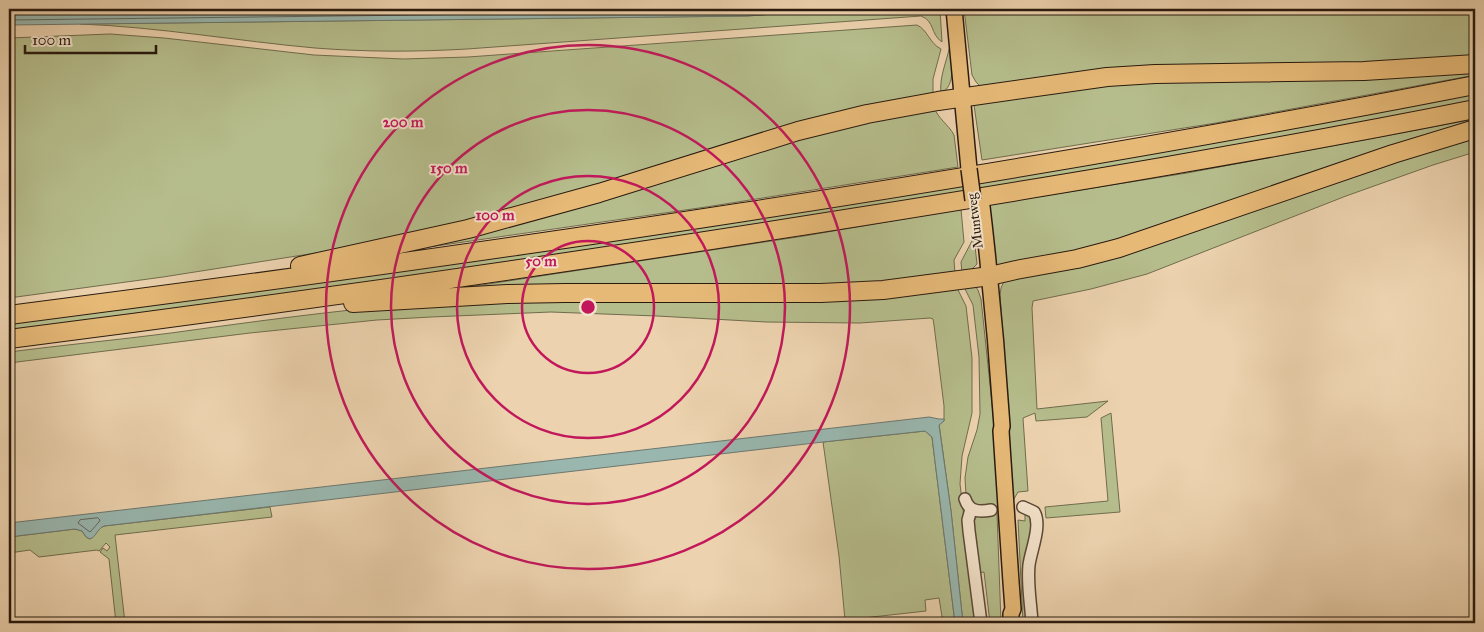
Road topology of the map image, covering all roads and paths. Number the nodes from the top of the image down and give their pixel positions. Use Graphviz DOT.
graph roads {
  1 [pos="958,16"];
  2 [pos="1475,64"];
  3 [pos="1475,85"];
  4 [pos="966,96"];
  5 [pos="1475,109"];
  6 [pos="1475,129"];
  7 [pos="986,277"];
  8 [pos="182,293"];
  9 [pos="278,304"];
  10 [pos="9,315"];
  11 [pos="9,339"];
  12 [pos="1023,507"];
  13 [pos="991,510"];
  14 [pos="1013,619"];
  15 [pos="981,623"];
  16 [pos="1032,623"];
  1 -- 4 [label="main road, Muntweg"];
  2 -- 4 [label="highway"];
  3 -- 8 [label="highway"];
  4 -- 7 [label="main road, Muntweg, bridge"];
  4 -- 8 [label="highway"];
  5 -- 9 [label="highway"];
  6 -- 7 [label="highway"];
  7 -- 9 [label="highway"];
  7 -- 14 [label="main road, Muntweg"];
  8 -- 10 [label="highway"];
  9 -- 11 [label="highway"];
  12 -- 16 [label="street"];
  13 -- 15 [label="street"];
}
